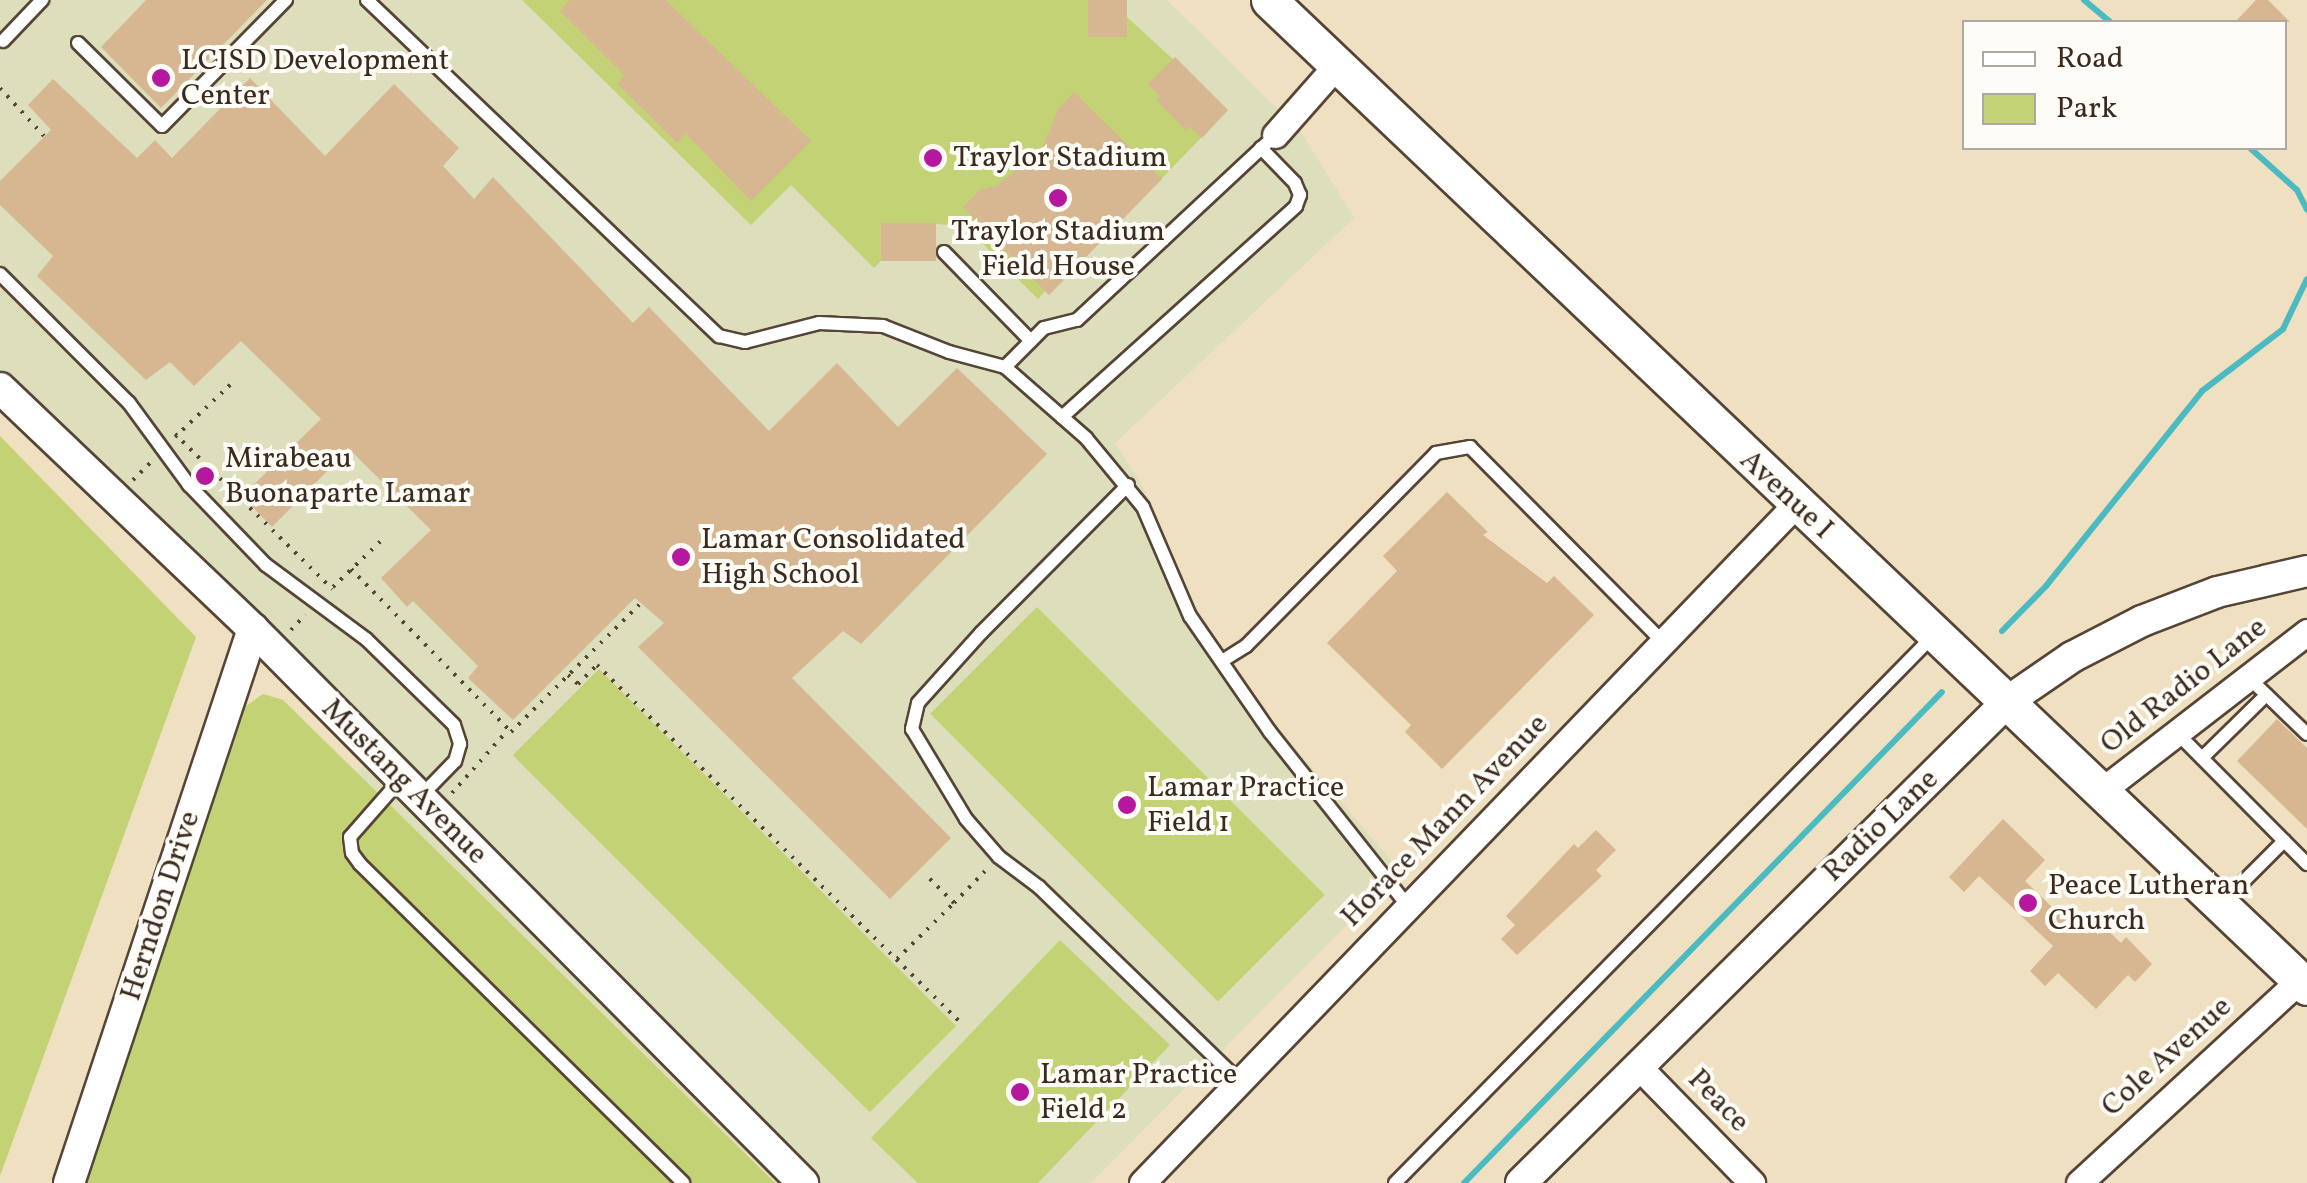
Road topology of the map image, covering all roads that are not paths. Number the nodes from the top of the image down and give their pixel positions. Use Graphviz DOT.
graph roads {
  1 [pos="42,0"];
  2 [pos="286,0"];
  3 [pos="367,0"];
  4 [pos="1268,0"];
  5 [pos="3,41"];
  6 [pos="78,43"];
  7 [pos="1335,67"];
  8 [pos="1268,142"];
  9 [pos="944,252"];
  10 [pos="0,274"];
  11 [pos="1031,341"];
  12 [pos="1005,367"];
  13 [pos="0,388"];
  14 [pos="1062,418"];
  15 [pos="1128,485"];
  16 [pos="1796,504"];
  17 [pos="2307,572"];
  18 [pos="252,630"];
  19 [pos="2307,632"];
  20 [pos="1936,633"];
  21 [pos="1663,642"];
  22 [pos="1222,661"];
  23 [pos="2257,686"];
  24 [pos="2008,701"];
  25 [pos="2176,733"];
  26 [pos="2307,734"];
  27 [pos="2202,758"];
  28 [pos="2100,792"];
  29 [pos="418,796"];
  30 [pos="2284,841"];
  31 [pos="2307,864"];
  32 [pos="2220,905"];
  33 [pos="1408,906"];
  34 [pos="2303,983"];
  35 [pos="1637,1065"];
  36 [pos="1239,1082"];
  37 [pos="69,1183"];
  38 [pos="682,1183"];
  39 [pos="802,1183"];
  40 [pos="1142,1183"];
  41 [pos="1394,1183"];
  42 [pos="1521,1183"];
  43 [pos="1752,1183"];
  44 [pos="2079,1183"];
  1 -- 5 [label="lane"];
  2 -- 6 [label="lane"];
  3 -- 12 [label="lane"];
  4 -- 7 [label="main road, Avenue I"];
  7 -- 8 [label="street"];
  7 -- 16 [label="main road, Avenue I"];
  8 -- 11 [label="lane"];
  8 -- 14 [label="lane"];
  9 -- 11 [label="lane"];
  10 -- 29 [label="lane"];
  11 -- 12 [label="lane"];
  12 -- 14 [label="lane"];
  13 -- 18 [label="street, Mustang Avenue"];
  14 -- 15 [label="lane"];
  15 -- 22 [label="lane"];
  15 -- 36 [label="lane"];
  16 -- 20 [label="main road, Avenue I"];
  16 -- 21 [label="street, Horace Mann Avenue"];
  17 -- 24 [label="street, Radio Lane"];
  18 -- 29 [label="street, Mustang Avenue"];
  18 -- 37 [label="street, Herndon Drive"];
  19 -- 23 [label="street, Old Radio Lane"];
  20 -- 24 [label="main road, Avenue I"];
  20 -- 41 [label="lane"];
  21 -- 22 [label="lane"];
  21 -- 33 [label="street, Horace Mann Avenue"];
  22 -- 33 [label="lane"];
  23 -- 25 [label="street, Old Radio Lane"];
  23 -- 26 [label="lane"];
  23 -- 27 [label="lane"];
  24 -- 28 [label="main road, Avenue I"];
  24 -- 35 [label="street, Radio Lane"];
  25 -- 27 [label="lane"];
  25 -- 28 [label="street, Old Radio Lane"];
  27 -- 30 [label="lane"];
  28 -- 32 [label="main road, Avenue I"];
  29 -- 38 [label="lane"];
  29 -- 39 [label="street, Mustang Avenue"];
  30 -- 31 [label="lane"];
  30 -- 32 [label="lane"];
  32 -- 34 [label="main road, Avenue I"];
  33 -- 36 [label="street, Horace Mann Avenue"];
  34 -- 44 [label="street, Cole Avenue"];
  35 -- 42 [label="street, Radio Lane"];
  35 -- 43 [label="street, Peace"];
  36 -- 40 [label="street, Horace Mann Avenue"];
}
